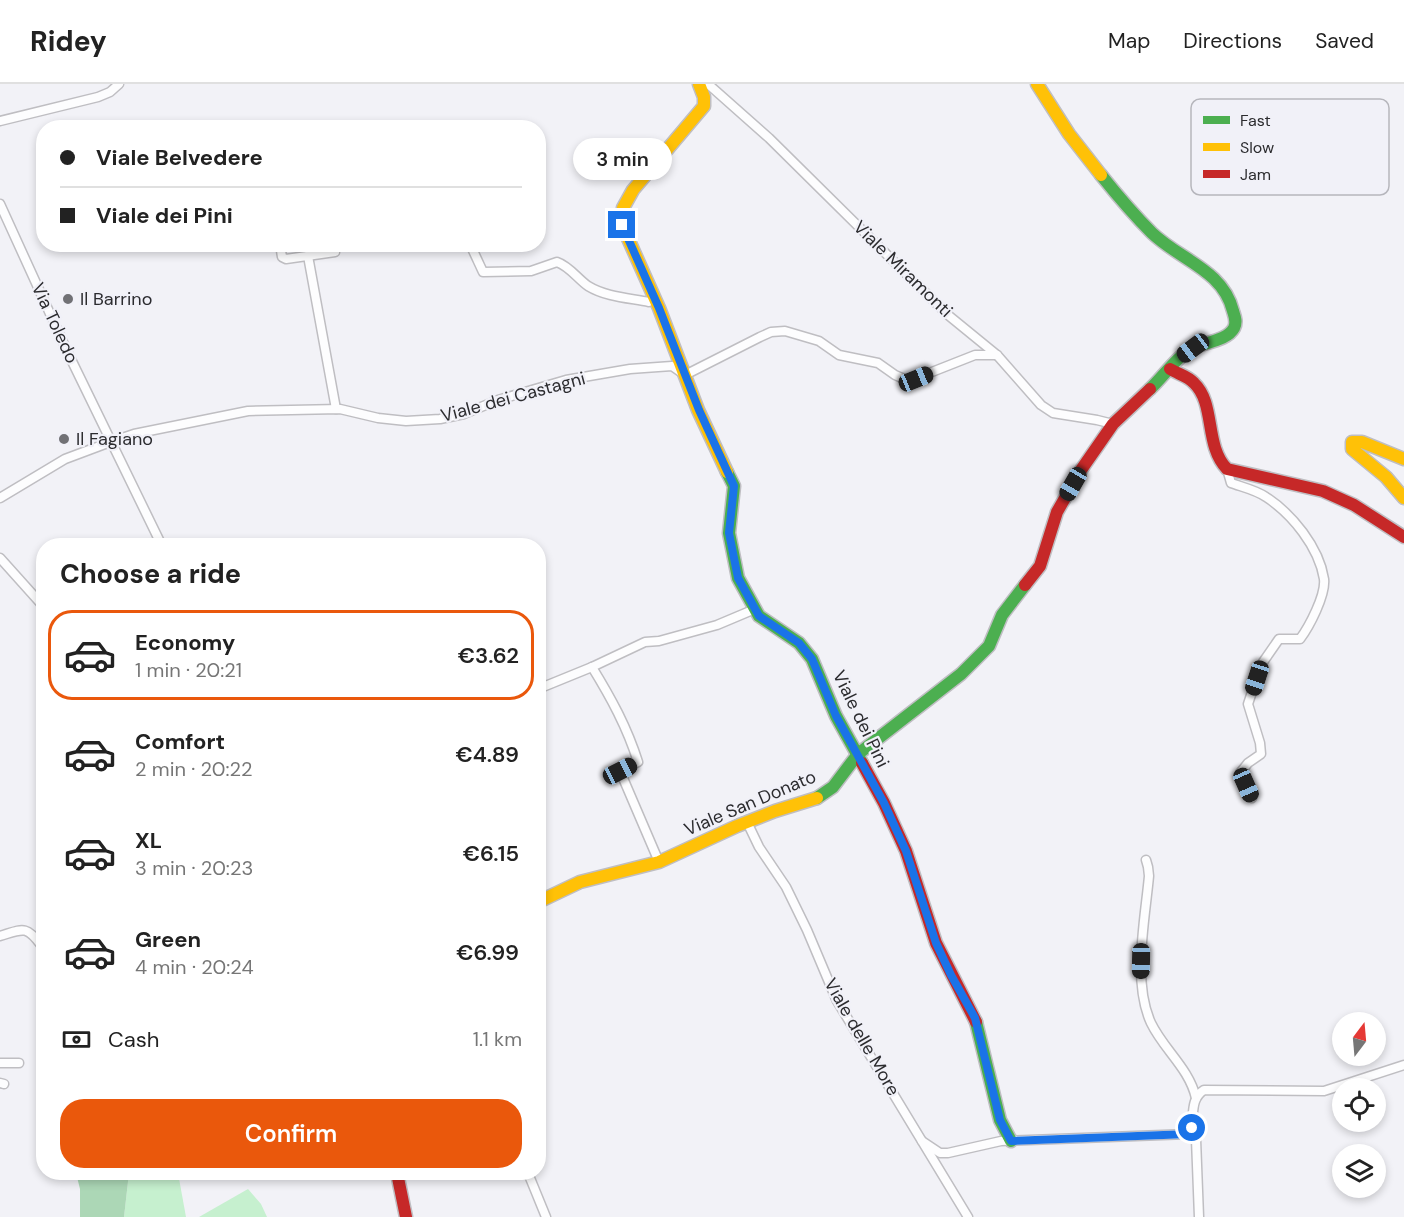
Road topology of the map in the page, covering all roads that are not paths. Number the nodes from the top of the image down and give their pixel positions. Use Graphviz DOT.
graph roads {
  1 [pos="119,84"];
  2 [pos="699,84"];
  3 [pos="708,84"];
  4 [pos="1037,84"];
  5 [pos="0,121"];
  6 [pos="0,204"];
  7 [pos="281,252"];
  8 [pos="335,252"];
  9 [pos="473,252"];
  10 [pos="308,256"];
  11 [pos="655,298"];
  12 [pos="997,355"];
  13 [pos="1170,369"];
  14 [pos="685,375"];
  15 [pos="336,409"];
  16 [pos="1113,424"];
  17 [pos="112,441"];
  18 [pos="1404,459"];
  19 [pos="1227,469"];
  20 [pos="0,498"];
  21 [pos="1404,498"];
  22 [pos="1404,537"];
  23 [pos="158,538"];
  24 [pos="0,558"];
  25 [pos="36,598"];
  26 [pos="755,609"];
  27 [pos="592,667"];
  28 [pos="546,686"];
  29 [pos="858,754"];
  30 [pos="1252,798"];
  31 [pos="747,822"];
  32 [pos="1146,860"];
  33 [pos="658,862"];
  34 [pos="546,898"];
  35 [pos="0,936"];
  36 [pos="36,938"];
  37 [pos="19,1062"];
  38 [pos="0,1063"];
  39 [pos="1404,1065"];
  40 [pos="1196,1098"];
  41 [pos="1191,1131"];
  42 [pos="922,1141"];
  43 [pos="1011,1141"];
  44 [pos="398,1180"];
  45 [pos="531,1180"];
  46 [pos="406,1217"];
  47 [pos="546,1217"];
  48 [pos="968,1217"];
  49 [pos="1199,1217"];
  1 -- 5 [label="street"];
  2 -- 11 [label="street, Viale dei Pini"];
  3 -- 12 [label="street, Viale Miramonti"];
  4 -- 13 [label="street, Viale San Donato"];
  6 -- 17 [label="street, Via Toledo"];
  7 -- 10 [label="street"];
  8 -- 10 [label="street"];
  9 -- 11 [label="street"];
  10 -- 15 [label="street"];
  11 -- 14 [label="street, Viale dei Pini"];
  12 -- 14 [label="street"];
  12 -- 16 [label="street, Viale Miramonti"];
  13 -- 16 [label="street, Viale San Donato"];
  13 -- 19 [label="street"];
  14 -- 15 [label="street, Viale dei Castagni"];
  14 -- 26 [label="street, Viale dei Pini"];
  15 -- 17 [label="street, Viale dei Castagni"];
  16 -- 29 [label="street, Viale San Donato"];
  17 -- 20 [label="street, Viale dei Castagni"];
  17 -- 23 [label="street, Via Toledo"];
  18 -- 21 [label="street"];
  19 -- 22 [label="street"];
  19 -- 30 [label="street"];
  24 -- 25 [label="street"];
  26 -- 27 [label="street"];
  26 -- 29 [label="street, Viale dei Pini"];
  27 -- 28 [label="street"];
  27 -- 33 [label="street"];
  29 -- 31 [label="street, Viale San Donato"];
  29 -- 43 [label="street, Viale dei Pini"];
  31 -- 33 [label="street, Viale San Donato"];
  31 -- 42 [label="street, Viale delle More"];
  32 -- 40 [label="street"];
  33 -- 34 [label="street, Viale San Donato"];
  35 -- 36 [label="street"];
  37 -- 38 [label="street"];
  39 -- 40 [label="street"];
  40 -- 41 [label="street"];
  41 -- 43 [label="street"];
  41 -- 49 [label="street"];
  42 -- 43 [label="street"];
  42 -- 48 [label="street, Viale delle More"];
  44 -- 46 [label="street"];
  45 -- 47 [label="street"];
}
